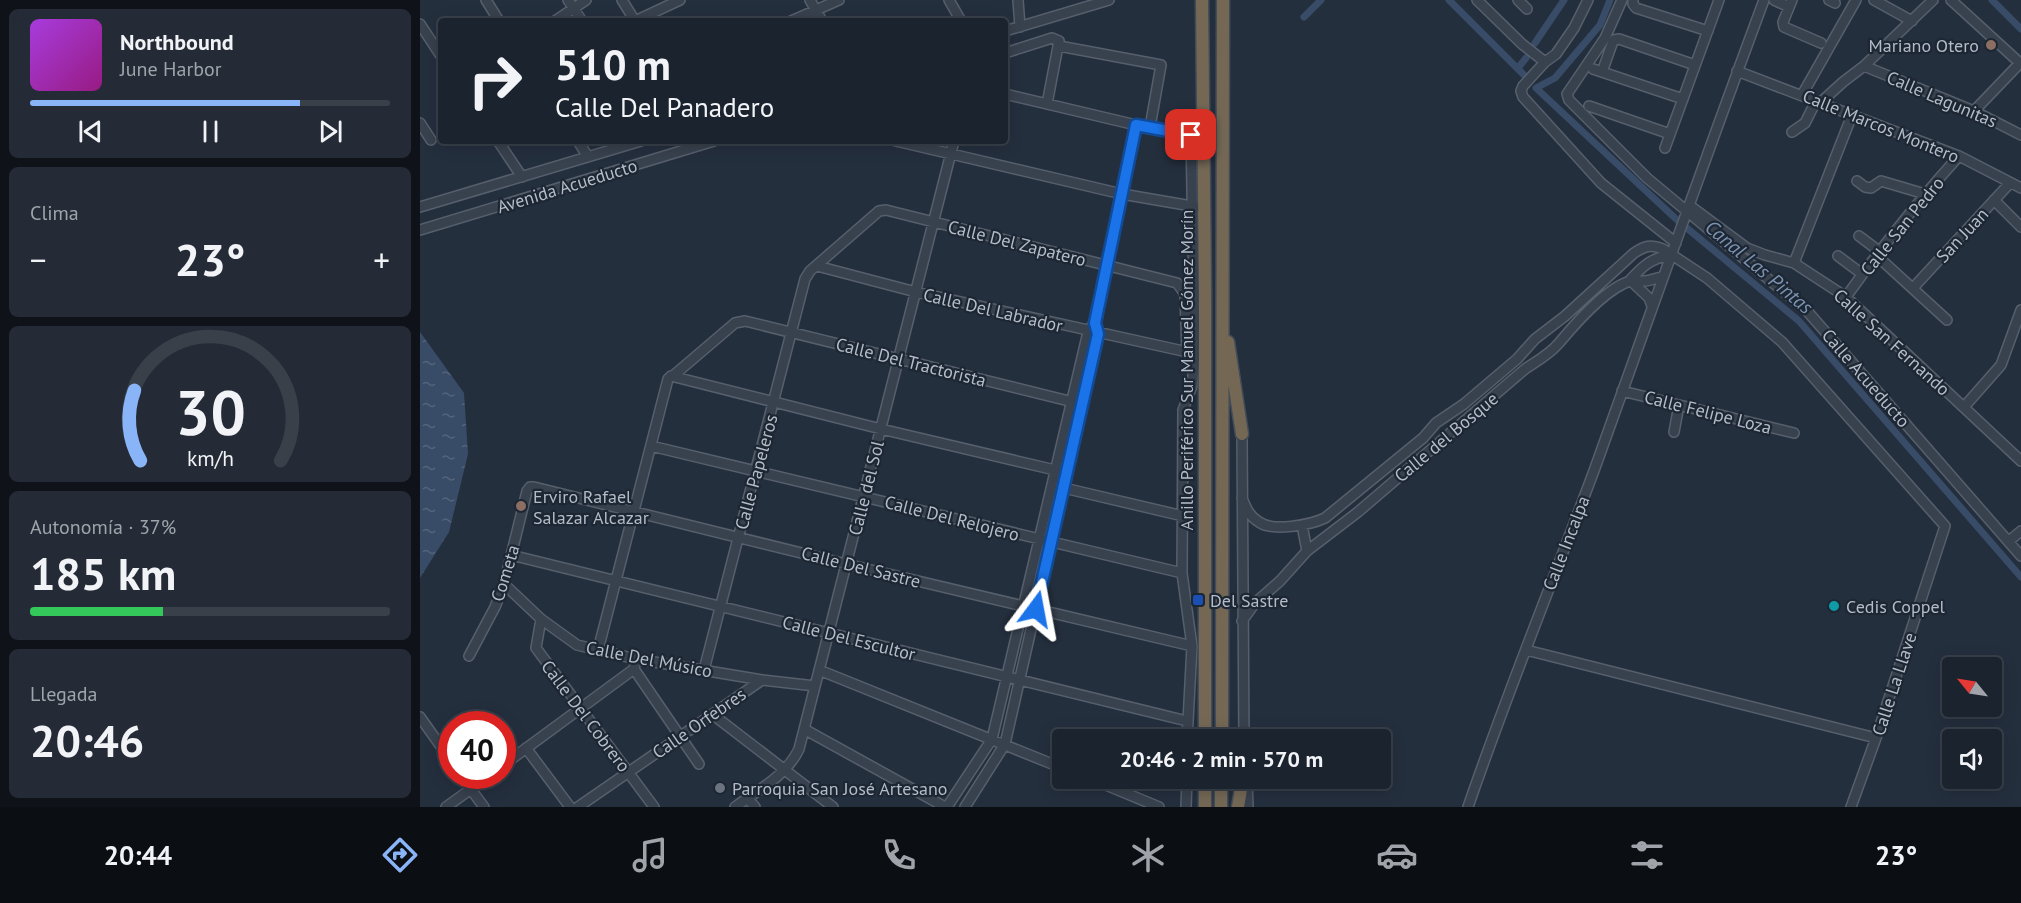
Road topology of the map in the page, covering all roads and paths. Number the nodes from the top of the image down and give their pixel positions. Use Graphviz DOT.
graph roads {
  1 [pos="486,0"];
  2 [pos="586,0"];
  3 [pos="622,0"];
  4 [pos="681,0"];
  5 [pos="810,0"];
  6 [pos="839,0"];
  7 [pos="949,0"];
  8 [pos="1018,0"];
  9 [pos="1109,0"];
  10 [pos="1202,0"];
  11 [pos="1223,0"];
  12 [pos="1477,0"];
  13 [pos="1518,0"];
  14 [pos="1587,0"];
  15 [pos="1622,0"];
  16 [pos="1719,0"];
  17 [pos="1764,0"];
  18 [pos="1774,0"];
  19 [pos="1856,0"];
  20 [pos="1874,0"];
  21 [pos="1933,0"];
  22 [pos="1951,0"];
  23 [pos="1633,2"];
  24 [pos="1791,3"];
  25 [pos="571,4"];
  26 [pos="1527,9"];
  27 [pos="816,10"];
  28 [pos="497,18"];
  29 [pos="558,18"];
  30 [pos="580,18"];
  31 [pos="633,18"];
  32 [pos="642,18"];
  33 [pos="798,18"];
  34 [pos="820,18"];
  35 [pos="959,18"];
  36 [pos="1912,21"];
  37 [pos="420,24"];
  38 [pos="1020,27"];
  39 [pos="1008,30"];
  40 [pos="1708,31"];
  41 [pos="1058,42"];
  42 [pos="1821,43"];
  43 [pos="438,51"];
  44 [pos="1008,52"];
  45 [pos="1545,62"];
  46 [pos="2021,63"];
  47 [pos="1695,65"];
  48 [pos="1864,66"];
  49 [pos="1737,71"];
  50 [pos="1008,95"];
  51 [pos="1802,95"];
  52 [pos="1683,99"];
  53 [pos="1819,101"];
  54 [pos="1047,104"];
  55 [pos="1589,106"];
  56 [pos="1974,111"];
  57 [pos="1852,115"];
  58 [pos="420,123"];
  59 [pos="1151,123"];
  60 [pos="1136,125"];
  61 [pos="1792,132"];
  62 [pos="2020,133"];
  63 [pos="1670,134"];
  64 [pos="1197,136"];
  65 [pos="431,140"];
  66 [pos="500,144"];
  67 [pos="580,144"];
  68 [pos="631,144"];
  69 [pos="704,144"];
  70 [pos="909,144"];
  71 [pos="953,144"];
  72 [pos="1665,148"];
  73 [pos="951,154"];
  74 [pos="1959,156"];
  75 [pos="588,157"];
  76 [pos="522,177"];
  77 [pos="1857,181"];
  78 [pos="2010,183"];
  79 [pos="2021,188"];
  80 [pos="1122,194"];
  81 [pos="1925,194"];
  82 [pos="1994,200"];
  83 [pos="422,204"];
  84 [pos="1197,207"];
  85 [pos="1687,212"];
  86 [pos="934,222"];
  87 [pos="2021,227"];
  88 [pos="420,230"];
  89 [pos="1859,236"];
  90 [pos="1678,239"];
  91 [pos="1634,253"];
  92 [pos="1877,253"];
  93 [pos="1671,255"];
  94 [pos="1838,256"];
  95 [pos="1794,263"];
  96 [pos="1107,265"];
  97 [pos="817,266"];
  98 [pos="807,274"];
  99 [pos="1862,274"];
  100 [pos="1662,277"];
  101 [pos="1630,280"];
  102 [pos="1913,288"];
  103 [pos="916,292"];
  104 [pos="1846,297"];
  105 [pos="1222,299"];
  106 [pos="1653,306"];
  107 [pos="2021,310"];
  108 [pos="1947,320"];
  109 [pos="792,333"];
  110 [pos="1093,333"];
  111 [pos="1195,354"];
  112 [pos="899,359"];
  113 [pos="672,376"];
  114 [pos="1622,391"];
  115 [pos="774,402"];
  116 [pos="1071,402"];
  117 [pos="1083,405"];
  118 [pos="1679,405"];
  119 [pos="1964,407"];
  120 [pos="881,429"];
  121 [pos="1674,432"];
  122 [pos="1794,433"];
  123 [pos="1242,434"];
  124 [pos="651,446"];
  125 [pos="2021,461"];
  126 [pos="1055,470"];
  127 [pos="756,471"];
  128 [pos="530,487"];
  129 [pos="1064,488"];
  130 [pos="863,497"];
  131 [pos="1242,498"];
  132 [pos="634,512"];
  133 [pos="1183,516"];
  134 [pos="1302,525"];
  135 [pos="2021,531"];
  136 [pos="739,538"];
  137 [pos="1039,539"];
  138 [pos="2009,541"];
  139 [pos="1051,542"];
  140 [pos="1307,551"];
  141 [pos="511,555"];
  142 [pos="2021,556"];
  143 [pos="846,564"];
  144 [pos="1182,573"];
  145 [pos="616,581"];
  146 [pos="504,584"];
  147 [pos="1023,606"];
  148 [pos="721,607"];
  149 [pos="1036,609"];
  150 [pos="541,619"];
  151 [pos="1242,621"];
  152 [pos="828,633"];
  153 [pos="1192,646"];
  154 [pos="598,650"];
  155 [pos="1526,650"];
  156 [pos="469,656"];
  157 [pos="636,658"];
  158 [pos="634,669"];
  159 [pos="704,670"];
  160 [pos="819,670"];
  161 [pos="1007,676"];
  162 [pos="762,680"];
  163 [pos="1020,680"];
  164 [pos="815,686"];
  165 [pos="581,708"];
  166 [pos="712,714"];
  167 [pos="420,717"];
  168 [pos="1187,721"];
  169 [pos="804,729"];
  170 [pos="1187,729"];
  171 [pos="1205,729"];
  172 [pos="1222,729"];
  173 [pos="1244,729"];
  174 [pos="680,737"];
  175 [pos="1876,738"];
  176 [pos="992,739"];
  177 [pos="438,742"];
  178 [pos="1005,744"];
  179 [pos="526,748"];
  180 [pos="516,756"];
  181 [pos="699,764"];
  182 [pos="1052,764"];
  183 [pos="785,770"];
  184 [pos="628,772"];
  185 [pos="471,789"];
  186 [pos="1116,789"];
  187 [pos="1186,789"];
  188 [pos="1205,789"];
  189 [pos="1221,789"];
  190 [pos="1242,789"];
  191 [pos="1246,789"];
  192 [pos="741,804"];
  193 [pos="446,807"];
  194 [pos="484,807"];
  195 [pos="570,807"];
  196 [pos="578,807"];
  197 [pos="654,807"];
  198 [pos="755,807"];
  199 [pos="833,807"];
  200 [pos="946,807"];
  201 [pos="965,807"];
  202 [pos="1159,807"];
  203 [pos="1186,807"];
  204 [pos="1205,807"];
  205 [pos="1221,807"];
  206 [pos="1238,807"];
  207 [pos="1248,807"];
  208 [pos="1468,807"];
  209 [pos="1851,807"];
  1 -- 28 [label="street"];
  2 -- 25 [label="street"];
  3 -- 31 [label="street"];
  4 -- 32 [label="street"];
  5 -- 27 [label="street"];
  6 -- 27 [label="street"];
  7 -- 35 [label="street"];
  8 -- 38 [label="street"];
  9 -- 38 [label="street"];
  10 -- 64 [label="highway, Anillo Periférico Sur Manuel Gómez Morín"];
  11 -- 105 [label="highway, Anillo Periférico Sur Manuel Gómez Morín"];
  12 -- 45 [label="street"];
  13 -- 26 [label="street"];
  14 -- 45 [label="street"];
  15 -- 85 [label="street, Calle Acueducto"];
  16 -- 40 [label="street"];
  17 -- 49 [label="street"];
  18 -- 24 [label="street"];
  19 -- 51 [label="street"];
  20 -- 36 [label="street"];
  21 -- 36 [label="street"];
  22 -- 46 [label="street"];
  23 -- 40 [label="street"];
  24 -- 42 [label="street"];
  25 -- 29 [label="street"];
  25 -- 30 [label="street"];
  27 -- 33 [label="street"];
  27 -- 34 [label="street"];
  36 -- 48 [label="street"];
  37 -- 43 [label="street"];
  38 -- 39 [label="street"];
  40 -- 47 [label="street"];
  41 -- 44 [label="street"];
  41 -- 54 [label="street"];
  41 -- 59 [label="street"];
  45 -- 90 [label="street"];
  46 -- 56 [label="street"];
  47 -- 52 [label="street"];
  47 -- 52 [label="street"];
  48 -- 53 [label="street"];
  48 -- 56 [label="street, Calle Lagunitas"];
  49 -- 51 [label="street, Calle Marcos Montero"];
  49 -- 85 [label="street"];
  50 -- 54 [label="street"];
  51 -- 53 [label="street, Calle Marcos Montero"];
  52 -- 63 [label="street"];
  53 -- 57 [label="street, Calle Marcos Montero"];
  53 -- 61 [label="street"];
  54 -- 60 [label="street"];
  55 -- 63 [label="street"];
  56 -- 62 [label="street, Calle Lagunitas"];
  57 -- 74 [label="street, Calle Marcos Montero"];
  57 -- 95 [label="street"];
  58 -- 65 [label="street"];
  59 -- 60 [label="street"];
  59 -- 64 [label="street"];
  60 -- 80 [label="street"];
  63 -- 72 [label="street"];
  64 -- 84 [label="highway, Anillo Periférico Sur Manuel Gómez Morín"];
  66 -- 76 [label="street"];
  67 -- 75 [label="street"];
  68 -- 75 [label="street, Avenida Acueducto"];
  69 -- 88 [label="street, Avenida Acueducto"];
  70 -- 73 [label="street"];
  71 -- 73 [label="street, Calle del Sol"];
  73 -- 80 [label="street"];
  73 -- 86 [label="street, Calle del Sol"];
  74 -- 78 [label="street, Calle Marcos Montero"];
  74 -- 81 [label="street, Calle San Pedro"];
  75 -- 76 [label="street, Avenida Acueducto"];
  76 -- 83 [label="street, Avenida Acueducto"];
  77 -- 81 [label="street"];
  78 -- 79 [label="street, Calle Marcos Montero"];
  78 -- 82 [label="street, San Juan"];
  80 -- 84 [label="street"];
  80 -- 96 [label="street"];
  81 -- 92 [label="street, Calle San Pedro"];
  82 -- 87 [label="street"];
  82 -- 102 [label="street, San Juan"];
  84 -- 111 [label="highway, Anillo Periférico Sur Manuel Gómez Morín"];
  85 -- 90 [label="street"];
  85 -- 95 [label="street, Calle San Fernando"];
  85 -- 138 [label="street, Calle Acueducto"];
  86 -- 96 [label="street, Calle Del Zapatero"];
  86 -- 97 [label="street, Calle Del Zapatero"];
  86 -- 103 [label="street, Calle del Sol"];
  89 -- 92 [label="street"];
  90 -- 93 [label="street"];
  91 -- 93 [label="street"];
  91 -- 101 [label="street"];
  91 -- 134 [label="street, Calle del Bosque"];
  92 -- 99 [label="street, Calle San Pedro"];
  92 -- 102 [label="street"];
  93 -- 100 [label="street, Calle Incalpa"];
  93 -- 101 [label="street"];
  93 -- 175 [label="street, Calle La Llave"];
  94 -- 99 [label="street"];
  95 -- 104 [label="street, Calle San Fernando"];
  96 -- 110 [label="street"];
  96 -- 111 [label="street, Calle Del Zapatero"];
  97 -- 98 [label="street, Calle Del Zapatero"];
  97 -- 103 [label="street, Calle Del Labrador"];
  98 -- 109 [label="street, Calle Papeleros"];
  99 -- 104 [label="street, Calle San Pedro"];
  100 -- 101 [label="street, Calle del Bosque"];
  100 -- 106 [label="street, Calle Incalpa"];
  101 -- 106 [label="street"];
  101 -- 140 [label="street, Calle del Bosque"];
  102 -- 108 [label="street"];
  103 -- 110 [label="street, Calle Del Labrador"];
  103 -- 112 [label="street, Calle del Sol"];
  104 -- 119 [label="street, Calle San Fernando"];
  105 -- 123 [label="highway"];
  105 -- 172 [label="highway, Anillo Periférico Sur Manuel Gómez Morín"];
  106 -- 114 [label="street, Calle Incalpa"];
  107 -- 119 [label="street"];
  109 -- 112 [label="street, Calle Del Tractorista"];
  109 -- 113 [label="street, Calle Del Tractorista"];
  109 -- 115 [label="street, Calle Papeleros"];
  110 -- 111 [label="street, Calle Del Labrador"];
  110 -- 116 [label="street"];
  110 -- 117 [label="street"];
  111 -- 133 [label="street"];
  111 -- 171 [label="highway, Anillo Periférico Sur Manuel Gómez Morín"];
  112 -- 116 [label="street, Calle Del Tractorista"];
  112 -- 120 [label="street, Calle del Sol"];
  113 -- 115 [label="street"];
  113 -- 124 [label="street"];
  114 -- 118 [label="street, Calle Felipe Loza"];
  114 -- 155 [label="street, Calle Incalpa"];
  115 -- 120 [label="street"];
  115 -- 127 [label="street, Calle Papeleros"];
  116 -- 117 [label="street, Calle Del Tractorista"];
  116 -- 126 [label="street"];
  117 -- 129 [label="street"];
  118 -- 121 [label="street"];
  118 -- 122 [label="street, Calle Felipe Loza"];
  119 -- 125 [label="street, Calle San Fernando"];
  120 -- 126 [label="street"];
  120 -- 130 [label="street, Calle del Sol"];
  123 -- 131 [label="street"];
  124 -- 127 [label="street, Calle Del Relojero"];
  124 -- 132 [label="street"];
  126 -- 137 [label="street"];
  127 -- 130 [label="street, Calle Del Relojero"];
  127 -- 136 [label="street, Calle Papeleros"];
  128 -- 132 [label="street, Calle Del Sastre"];
  128 -- 141 [label="street, Cometa"];
  129 -- 133 [label="street"];
  129 -- 139 [label="street"];
  130 -- 137 [label="street, Calle Del Relojero"];
  130 -- 143 [label="street, Calle del Sol"];
  131 -- 134 [label="street, Calle del Bosque"];
  131 -- 151 [label="street"];
  132 -- 136 [label="street, Calle Del Sastre"];
  132 -- 145 [label="street"];
  133 -- 144 [label="street"];
  134 -- 140 [label="street"];
  135 -- 138 [label="street"];
  136 -- 143 [label="street, Calle Del Sastre"];
  136 -- 148 [label="street, Calle Papeleros"];
  137 -- 139 [label="street, Calle Del Relojero"];
  137 -- 147 [label="street"];
  138 -- 142 [label="street, Calle Acueducto"];
  139 -- 144 [label="street, Calle Del Relojero"];
  139 -- 149 [label="street"];
  140 -- 151 [label="street, Calle del Bosque"];
  141 -- 145 [label="street, Calle Del Escultor"];
  141 -- 146 [label="street, Cometa"];
  143 -- 147 [label="street, Calle Del Sastre"];
  143 -- 152 [label="street, Calle del Sol"];
  144 -- 153 [label="street"];
  145 -- 148 [label="street, Calle Del Escultor"];
  145 -- 154 [label="street"];
  146 -- 150 [label="street, Calle Del Músico"];
  146 -- 156 [label="street, Cometa"];
  147 -- 149 [label="street, Calle Del Sastre"];
  147 -- 161 [label="street"];
  148 -- 152 [label="street, Calle Del Escultor"];
  148 -- 159 [label="street, Calle Papeleros"];
  149 -- 153 [label="street, Calle Del Sastre"];
  149 -- 163 [label="street"];
  150 -- 154 [label="street, Calle Del Músico"];
  150 -- 165 [label="street, Calle Del Cobrero"];
  151 -- 173 [label="street"];
  152 -- 160 [label="street, Calle del Sol"];
  152 -- 161 [label="street, Calle Del Escultor"];
  153 -- 168 [label="street"];
  154 -- 157 [label="street, Calle Del Músico"];
  155 -- 175 [label="street"];
  155 -- 208 [label="street, Calle Incalpa"];
  157 -- 158 [label="street"];
  157 -- 159 [label="street, Calle Del Músico"];
  158 -- 165 [label="street"];
  158 -- 174 [label="street"];
  159 -- 162 [label="street, Calle Del Músico"];
  160 -- 164 [label="street, Calle del Sol"];
  160 -- 176 [label="street"];
  161 -- 163 [label="street, Calle Del Escultor"];
  161 -- 176 [label="street"];
  162 -- 164 [label="street, Calle Del Músico"];
  162 -- 166 [label="street, Calle Orfebres"];
  163 -- 168 [label="street, Calle Del Escultor"];
  163 -- 178 [label="street"];
  164 -- 169 [label="street, Calle del Sol"];
  165 -- 179 [label="street"];
  165 -- 184 [label="street, Calle Del Cobrero"];
  166 -- 174 [label="street, Calle Orfebres"];
  166 -- 183 [label="street"];
  167 -- 177 [label="street"];
  168 -- 170 [label="street"];
  169 -- 183 [label="street, Calle del Sol"];
  169 -- 200 [label="street"];
  174 -- 181 [label="street"];
  174 -- 184 [label="street, Calle Orfebres"];
  175 -- 209 [label="street, Calle La Llave"];
  176 -- 178 [label="street"];
  176 -- 200 [label="street"];
  178 -- 182 [label="street"];
  178 -- 201 [label="street"];
  179 -- 180 [label="street"];
  179 -- 195 [label="street"];
  183 -- 192 [label="street, Calle del Sol"];
  183 -- 199 [label="street"];
  184 -- 196 [label="street, Calle Orfebres"];
  184 -- 197 [label="street, Calle Del Cobrero"];
  185 -- 193 [label="street"];
  185 -- 194 [label="street"];
  186 -- 202 [label="street"];
  187 -- 203 [label="street"];
  188 -- 204 [label="highway"];
  189 -- 205 [label="highway"];
  190 -- 206 [label="highway"];
  191 -- 207 [label="street"];
  192 -- 198 [label="street"];
}
